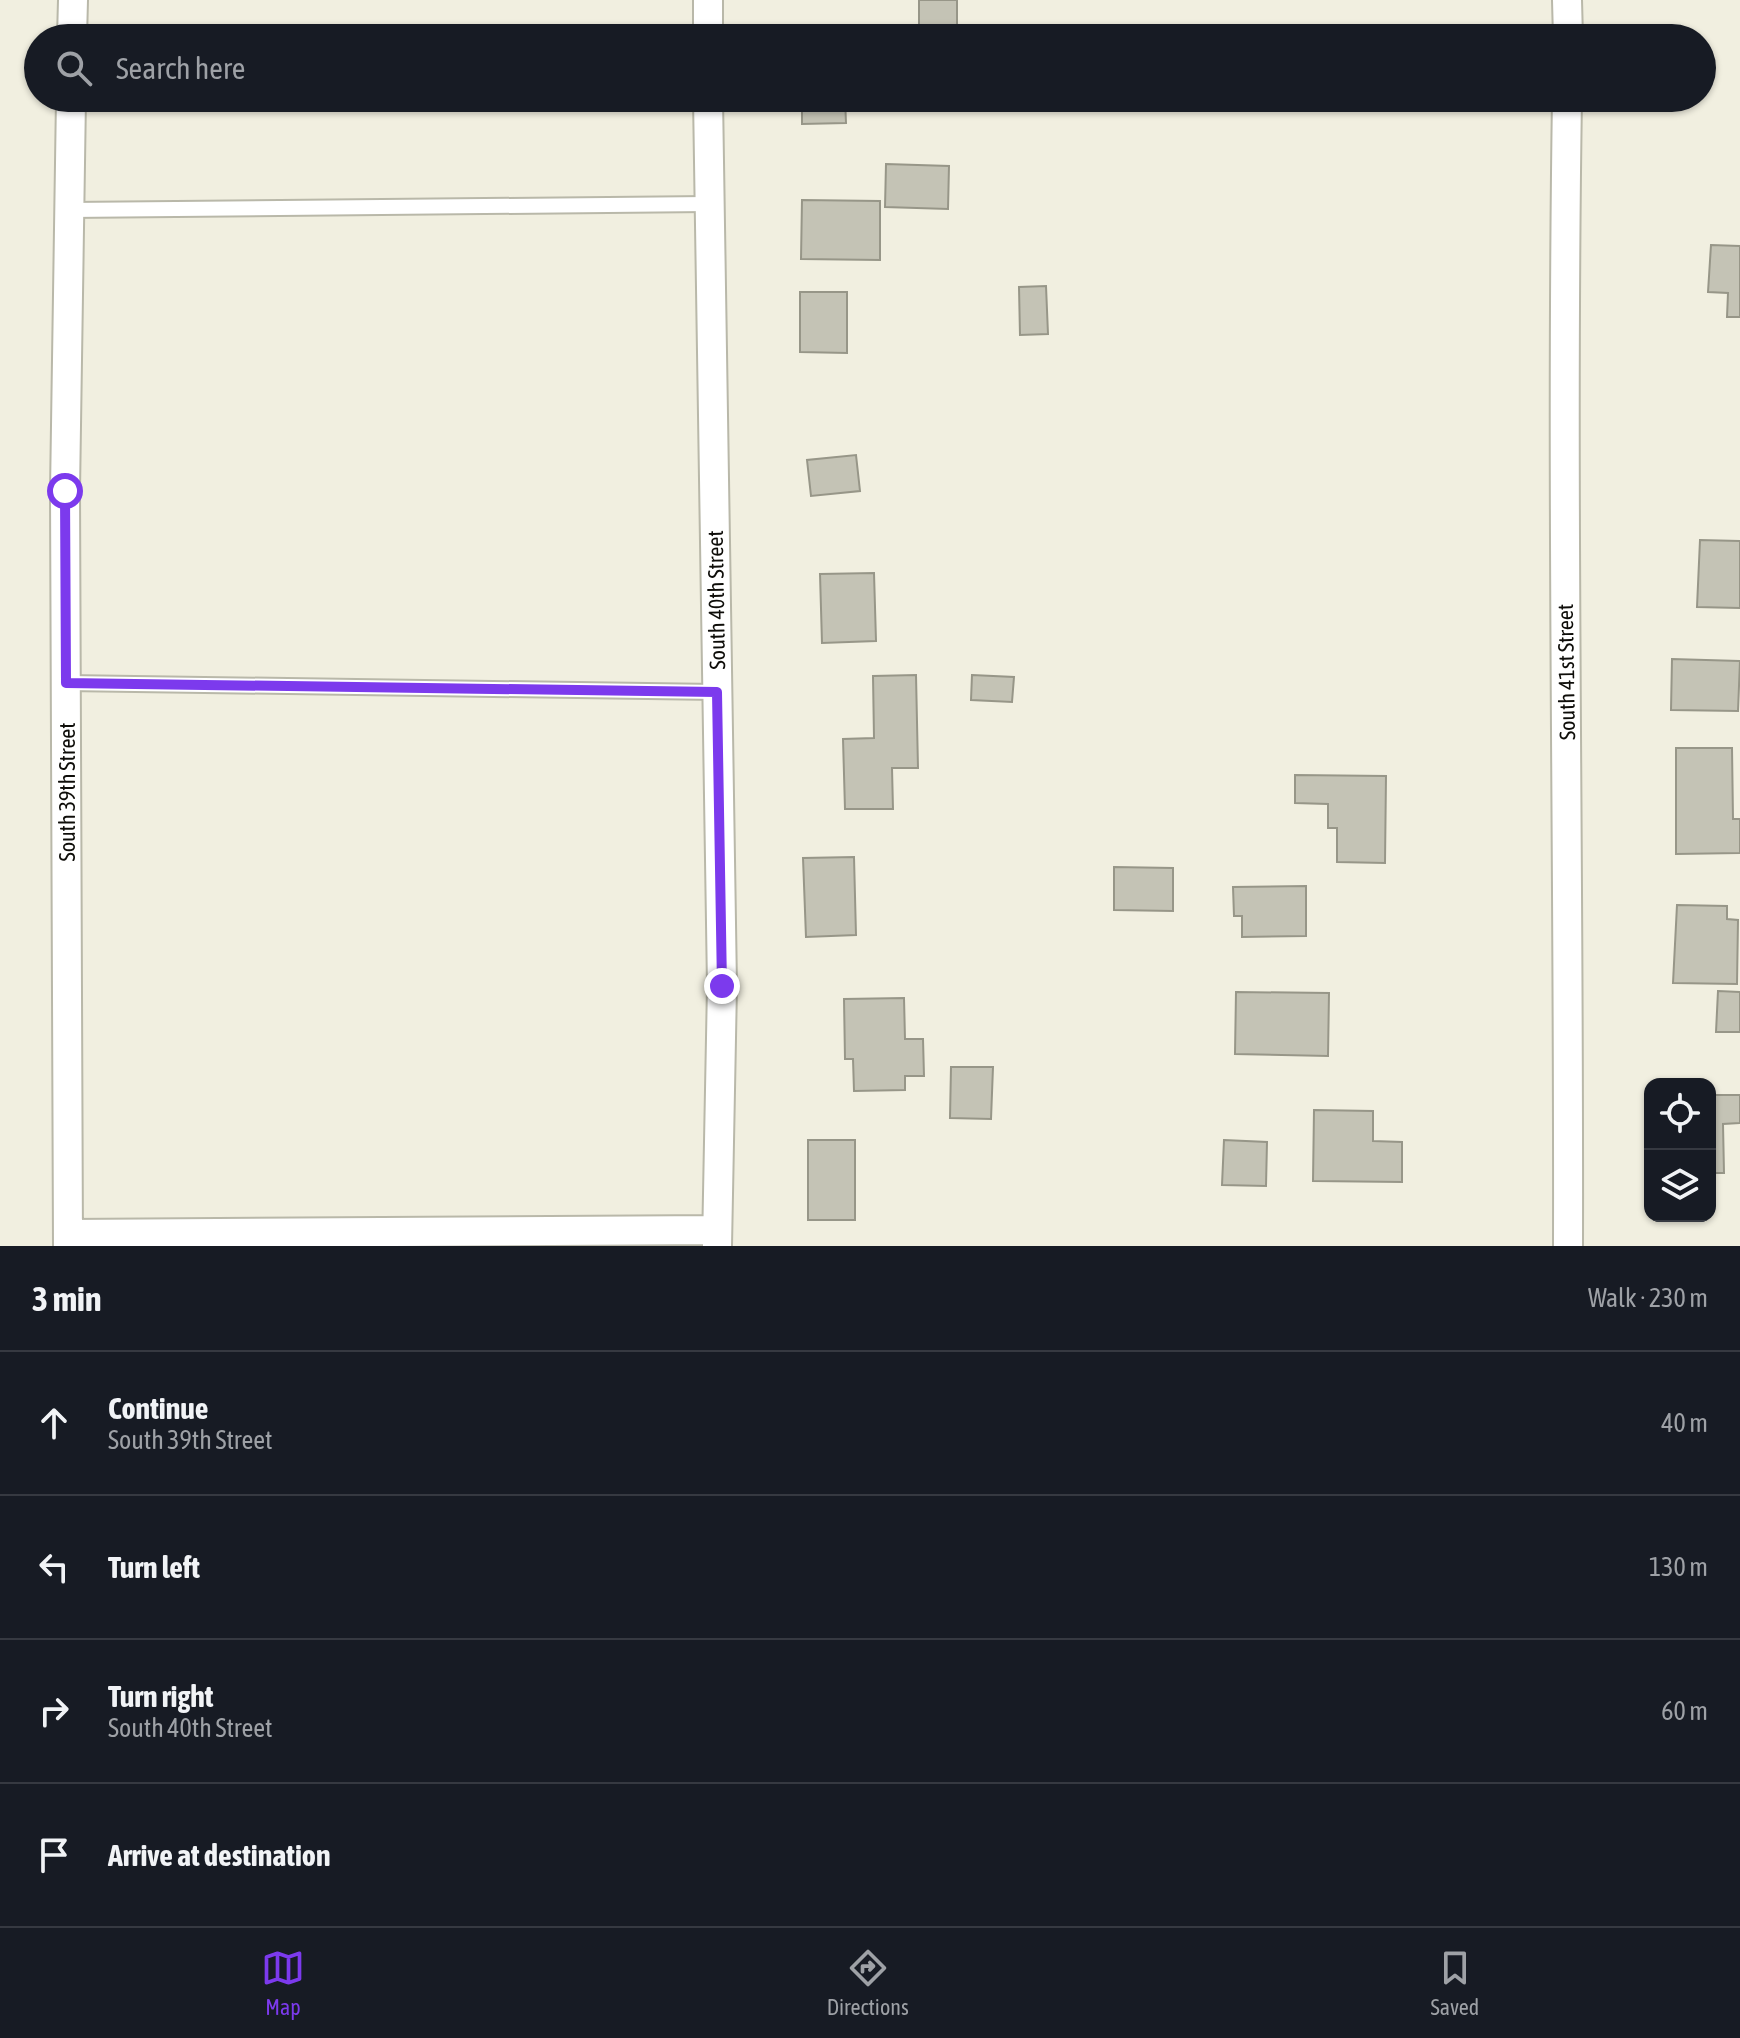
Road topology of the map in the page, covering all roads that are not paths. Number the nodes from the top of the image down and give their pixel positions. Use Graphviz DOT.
graph roads {
  1 [pos="73,0"];
  2 [pos="708,0"];
  3 [pos="1567,0"];
  4 [pos="72,24"];
  5 [pos="708,24"];
  6 [pos="1568,24"];
  7 [pos="71,112"];
  8 [pos="708,112"];
  9 [pos="1567,112"];
  10 [pos="708,204"];
  11 [pos="69,210"];
  12 [pos="66,683"];
  13 [pos="717,692"];
  14 [pos="717,1238"];
  15 [pos="68,1240"];
  16 [pos="1568,1246"];
  1 -- 4 [label="street"];
  2 -- 5 [label="street"];
  3 -- 6 [label="street"];
  7 -- 11 [label="street, South 39th Street"];
  8 -- 10 [label="street, South 40th Street"];
  9 -- 16 [label="street, South 41st Street"];
  10 -- 11 [label="lane"];
  10 -- 13 [label="street, South 40th Street"];
  11 -- 12 [label="street, South 39th Street"];
  12 -- 13 [label="lane"];
  12 -- 15 [label="street, South 39th Street"];
  13 -- 14 [label="street, South 40th Street"];
  14 -- 15 [label="street"];
}
